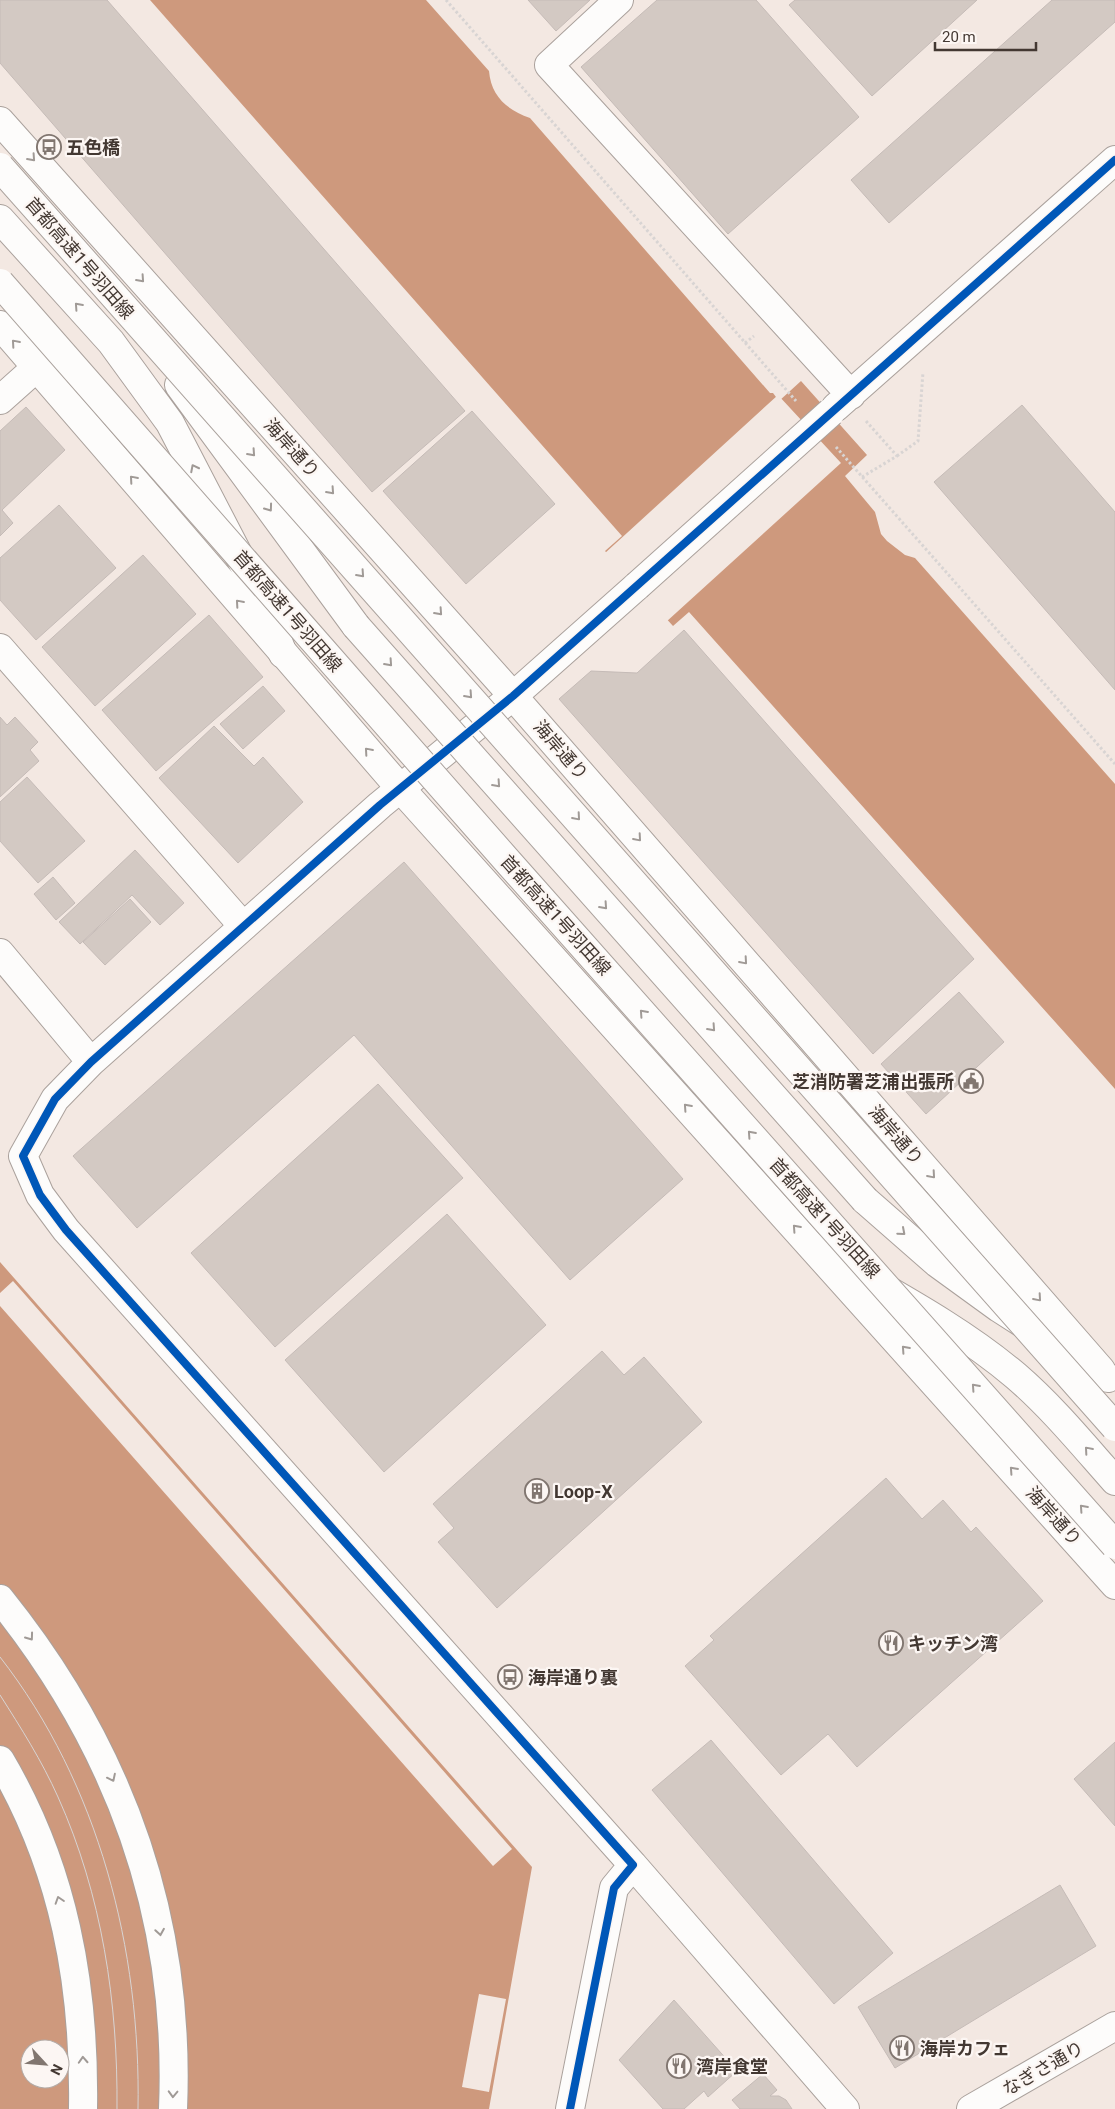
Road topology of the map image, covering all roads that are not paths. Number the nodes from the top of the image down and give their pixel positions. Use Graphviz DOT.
graph roads {
  1 [pos="619,0"];
  2 [pos="0,121"];
  3 [pos="1115,160"];
  4 [pos="0,167"];
  5 [pos="0,219"];
  6 [pos="0,283"];
  7 [pos="116,299"];
  8 [pos="0,325"];
  9 [pos="37,367"];
  10 [pos="0,400"];
  11 [pos="848,408"];
  12 [pos="0,648"];
  13 [pos="283,654"];
  14 [pos="514,696"];
  15 [pos="400,788"];
  16 [pos="243,926"];
  17 [pos="0,953"];
  18 [pos="91,1062"];
  19 [pos="814,1248"];
  20 [pos="1111,1382"];
  21 [pos="1115,1427"];
  22 [pos="1115,1481"];
  23 [pos="1115,1545"];
  24 [pos="1115,1585"];
  25 [pos="0,1599"];
  26 [pos="0,1760"];
  27 [pos="633,1865"];
  28 [pos="1115,2026"];
  29 [pos="83,2109"];
  30 [pos="173,2109"];
  31 [pos="570,2109"];
  32 [pos="845,2109"];
  33 [pos="971,2109"];
  1 -- 11 [label="main road"];
  2 -- 14 [label="main road, 海岸通り, one-way"];
  3 -- 11 [label="main road"];
  4 -- 7 [label="main road, 首都高速1号羽田線, bridge"];
  13 -- 5 [label="main road, one-way"];
  23 -- 6 [label="main road, 首都高速1号羽田線, one-way, bridge"];
  7 -- 20 [label="main road, one-way, bridge"];
  7 -- 21 [label="main road, 首都高速1号羽田線, one-way, bridge"];
  9 -- 8 [label="main road, 海岸通り, one-way"];
  9 -- 10 [label="main road"];
  13 -- 9 [label="main road, 海岸通り, one-way"];
  11 -- 14 [label="main road, bridge"];
  12 -- 16 [label="main road"];
  15 -- 13 [label="main road, 海岸通り, one-way"];
  14 -- 15 [label="main road"];
  14 -- 20 [label="main road, 海岸通り, one-way"];
  15 -- 16 [label="main road"];
  19 -- 15 [label="main road, 海岸通り, one-way"];
  16 -- 18 [label="main road"];
  17 -- 18 [label="main road"];
  18 -- 27 [label="main road"];
  22 -- 19 [label="main road, one-way"];
  24 -- 19 [label="main road, 海岸通り, one-way"];
  25 -- 30 [label="main road, one-way"];
  29 -- 26 [label="main road, one-way"];
  27 -- 31 [label="main road"];
  27 -- 32 [label="main road"];
  28 -- 33 [label="main road, なぎさ通り"];
}
